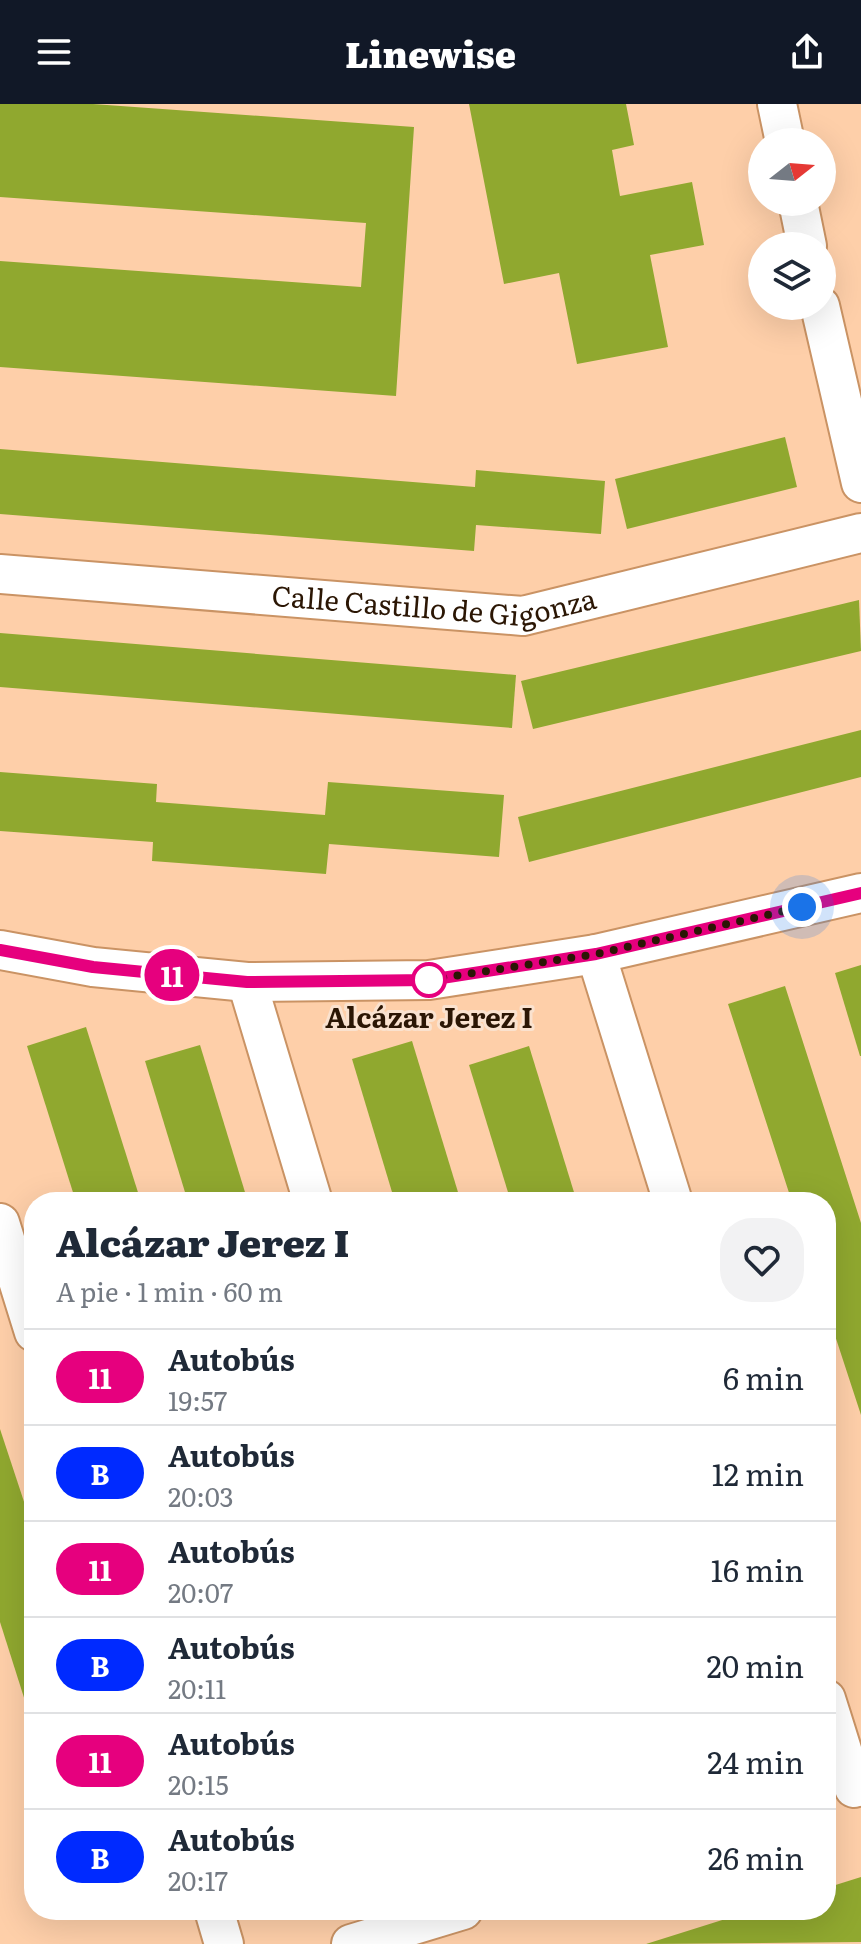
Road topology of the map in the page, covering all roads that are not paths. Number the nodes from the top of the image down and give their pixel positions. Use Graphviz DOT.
graph roads {
  1 [pos="777,104"];
  2 [pos="782,128"];
  3 [pos="824,320"];
  4 [pos="854,433"];
  5 [pos="861,483"];
  6 [pos="861,533"];
  7 [pos="0,574"];
  8 [pos="861,893"];
  9 [pos="0,950"];
  10 [pos="596,954"];
  11 [pos="247,982"];
  12 [pos="310,1192"];
  13 [pos="670,1192"];
  14 [pos="0,1223"];
  15 [pos="24,1300"];
  16 [pos="836,1742"];
  17 [pos="847,1790"];
  18 [pos="217,1920"];
  19 [pos="430,1920"];
  20 [pos="224,1944"];
  21 [pos="351,1944"];
  1 -- 2 [label="street"];
  3 -- 4 [label="street"];
  4 -- 5 [label="street"];
  6 -- 7 [label="street, Calle Castillo de Gigonza"];
  8 -- 10 [label="street"];
  9 -- 11 [label="street"];
  10 -- 11 [label="street"];
  10 -- 13 [label="street"];
  11 -- 12 [label="street"];
  14 -- 15 [label="street"];
  16 -- 17 [label="street"];
  18 -- 20 [label="street"];
  19 -- 21 [label="street"];
}
